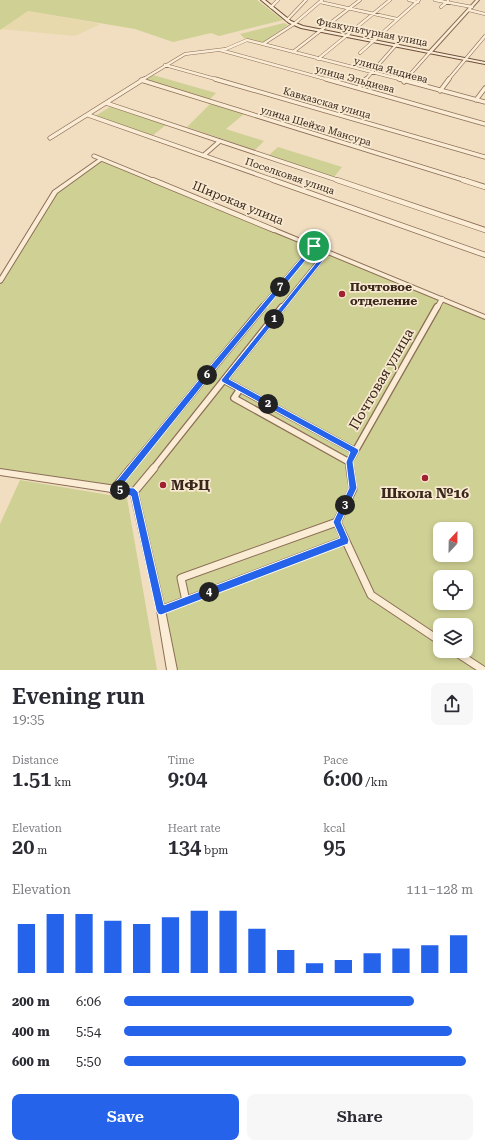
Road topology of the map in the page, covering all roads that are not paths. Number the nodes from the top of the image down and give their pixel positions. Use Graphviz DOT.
graph roads {
  1 [pos="263,0"];
  2 [pos="278,0"];
  3 [pos="306,0"];
  4 [pos="360,0"];
  5 [pos="390,0"];
  6 [pos="409,0"];
  7 [pos="435,0"];
  8 [pos="478,0"];
  9 [pos="321,1"];
  10 [pos="418,1"];
  11 [pos="447,1"];
  12 [pos="271,7"];
  13 [pos="441,7"];
  14 [pos="472,7"];
  15 [pos="349,8"];
  16 [pos="469,10"];
  17 [pos="372,14"];
  18 [pos="485,14"];
  19 [pos="397,19"];
  20 [pos="287,20"];
  21 [pos="294,24"];
  22 [pos="320,30"];
  23 [pos="346,36"];
  24 [pos="485,36"];
  25 [pos="483,40"];
  26 [pos="374,41"];
  27 [pos="263,44"];
  28 [pos="396,45"];
  29 [pos="220,50"];
  30 [pos="293,52"];
  31 [pos="430,52"];
  32 [pos="360,53"];
  33 [pos="318,58"];
  34 [pos="465,59"];
  35 [pos="485,63"];
  36 [pos="165,65"];
  37 [pos="371,73"];
  38 [pos="141,80"];
  39 [pos="404,82"];
  40 [pos="358,88"];
  41 [pos="485,88"];
  42 [pos="440,91"];
  43 [pos="476,100"];
  44 [pos="485,102"];
  45 [pos="106,103"];
  46 [pos="88,115"];
  47 [pos="485,124"];
  48 [pos="50,138"];
  49 [pos="220,141"];
  50 [pos="94,156"];
  51 [pos="204,156"];
  52 [pos="485,157"];
  53 [pos="102,159"];
  54 [pos="485,187"];
  55 [pos="274,230"];
  56 [pos="485,230"];
  57 [pos="314,246"];
  58 [pos="327,252"];
  59 [pos="485,255"];
  60 [pos="0,281"];
  61 [pos="442,299"];
  62 [pos="485,317"];
  63 [pos="224,380"];
  64 [pos="240,389"];
  65 [pos="355,451"];
  66 [pos="349,462"];
  67 [pos="0,472"];
  68 [pos="114,490"];
  69 [pos="134,492"];
  70 [pos="337,522"];
  71 [pos="345,540"];
  72 [pos="186,601"];
  73 [pos="161,610"];
  74 [pos="433,636"];
  75 [pos="465,658"];
  76 [pos="172,670"];
  77 [pos="483,670"];
  1 -- 12 [label="main road, Физкультурная улица"];
  2 -- 12 [label="street"];
  3 -- 20 [label="street"];
  4 -- 15 [label="street"];
  5 -- 17 [label="street"];
  6 -- 10 [label="street"];
  7 -- 11 [label="street"];
  8 -- 14 [label="street"];
  9 -- 15 [label="street"];
  9 -- 21 [label="street"];
  10 -- 19 [label="street"];
  11 -- 13 [label="street"];
  11 -- 14 [label="street"];
  12 -- 20 [label="main road, Физкультурная улица"];
  14 -- 16 [label="street"];
  15 -- 17 [label="street"];
  15 -- 22 [label="street"];
  16 -- 18 [label="street"];
  16 -- 31 [label="street"];
  17 -- 19 [label="street"];
  17 -- 23 [label="street"];
  19 -- 26 [label="street"];
  20 -- 21 [label="main road, Физкультурная улица"];
  21 -- 22 [label="main road, Физкультурная улица"];
  21 -- 27 [label="street"];
  22 -- 23 [label="main road, Физкультурная улица"];
  22 -- 30 [label="street"];
  23 -- 26 [label="main road, Физкультурная улица"];
  23 -- 33 [label="street"];
  24 -- 25 [label="street"];
  25 -- 34 [label="street"];
  26 -- 28 [label="main road, Физкультурная улица"];
  26 -- 32 [label="street"];
  27 -- 29 [label="street, улица Яндиева"];
  27 -- 30 [label="street, улица Яндиева"];
  28 -- 31 [label="main road, Физкультурная улица"];
  28 -- 37 [label="street"];
  29 -- 36 [label="street"];
  29 -- 40 [label="street, улица Эльдиева"];
  30 -- 33 [label="street, улица Яндиева"];
  31 -- 34 [label="main road, Физкультурная улица"];
  31 -- 39 [label="street"];
  33 -- 37 [label="street, улица Яндиева"];
  34 -- 35 [label="main road, Физкультурная улица"];
  34 -- 42 [label="street"];
  36 -- 38 [label="street"];
  36 -- 52 [label="street, Кавказская улица"];
  37 -- 39 [label="street, улица Яндиева"];
  37 -- 40 [label="street"];
  38 -- 45 [label="street"];
  38 -- 54 [label="street, улица Шейха Мансура"];
  39 -- 42 [label="street, улица Яндиева"];
  40 -- 47 [label="street, улица Эльдиева"];
  41 -- 43 [label="street"];
  42 -- 43 [label="street, улица Яндиева"];
  43 -- 44 [label="street, улица Яндиева"];
  45 -- 46 [label="street"];
  45 -- 49 [label="street"];
  46 -- 48 [label="street"];
  46 -- 51 [label="street, Поселковая улица"];
  49 -- 51 [label="street"];
  49 -- 56 [label="street"];
  50 -- 53 [label="street, Широкая улица"];
  51 -- 59 [label="street, Поселковая улица"];
  53 -- 55 [label="street, Широкая улица"];
  53 -- 60 [label="street"];
  55 -- 57 [label="street, Широкая улица"];
  57 -- 58 [label="street, Широкая улица"];
  57 -- 68 [label="street"];
  58 -- 61 [label="street, Широкая улица"];
  58 -- 63 [label="street"];
  61 -- 62 [label="street, Широкая улица"];
  61 -- 65 [label="street, Почтовая улица"];
  63 -- 64 [label="street"];
  63 -- 69 [label="street"];
  64 -- 65 [label="street"];
  64 -- 66 [label="street"];
  65 -- 66 [label="street, Почтовая улица"];
  66 -- 70 [label="street"];
  67 -- 68 [label="street"];
  68 -- 69 [label="street"];
  69 -- 73 [label="street"];
  70 -- 71 [label="street"];
  70 -- 72 [label="street"];
  71 -- 72 [label="street"];
  71 -- 74 [label="street"];
  72 -- 73 [label="street"];
  73 -- 76 [label="street"];
  75 -- 77 [label="street"];
}
